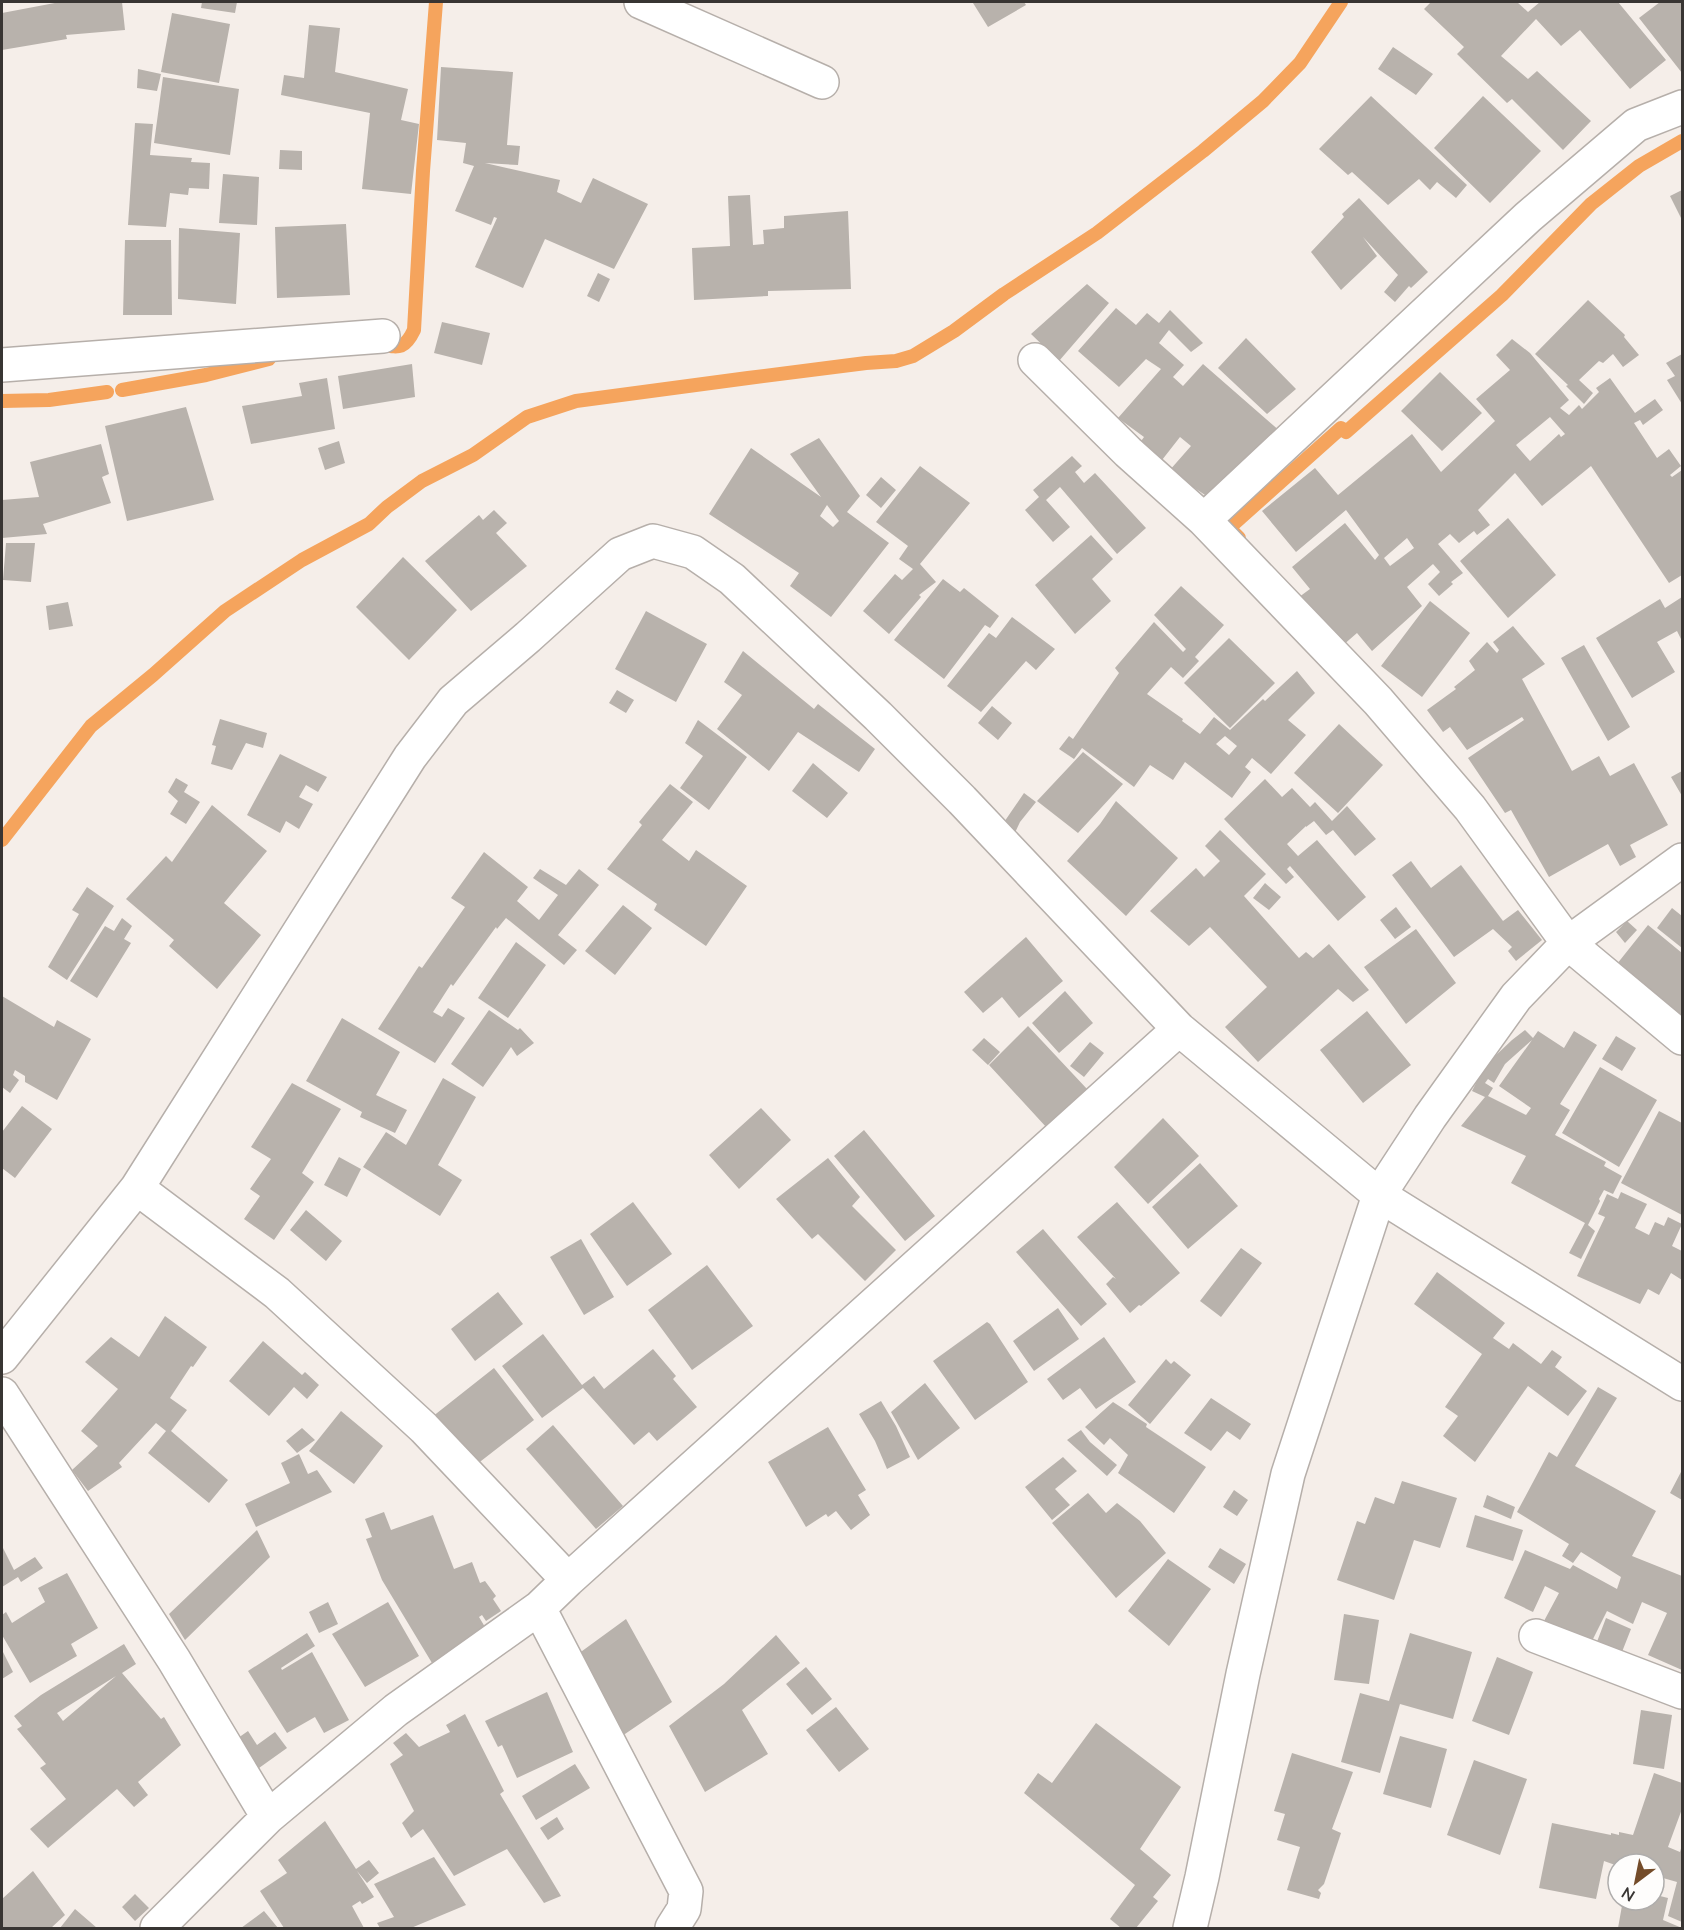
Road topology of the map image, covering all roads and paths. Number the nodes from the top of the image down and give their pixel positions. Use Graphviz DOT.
graph roads {
  1 [pos="641,2"];
  2 [pos="822,82"];
  3 [pos="1683,107"];
  4 [pos="382,336"];
  5 [pos="1035,360"];
  6 [pos="2,365"];
  7 [pos="1204,520"];
  8 [pos="1683,860"];
  9 [pos="1568,944"];
  10 [pos="1179,1029"];
  11 [pos="1683,1038"];
  12 [pos="137,1188"];
  13 [pos="1379,1195"];
  14 [pos="2,1357"];
  15 [pos="1683,1384"];
  16 [pos="2,1394"];
  17 [pos="568,1580"];
  18 [pos="539,1608"];
  19 [pos="1536,1636"];
  20 [pos="1683,1692"];
  21 [pos="268,1816"];
  22 [pos="157,1929"];
  23 [pos="672,1929"];
  24 [pos="1190,1929"];
  1 -- 2 [label="street"];
  3 -- 7 [label="street"];
  4 -- 6 [label="street"];
  5 -- 7 [label="street"];
  7 -- 9 [label="street"];
  8 -- 9 [label="street"];
  9 -- 11 [label="street"];
  9 -- 13 [label="street"];
  10 -- 12 [label="street"];
  10 -- 13 [label="street"];
  10 -- 17 [label="street"];
  12 -- 14 [label="street"];
  12 -- 17 [label="street"];
  13 -- 15 [label="street"];
  13 -- 24 [label="street"];
  16 -- 21 [label="street"];
  17 -- 18 [label="street"];
  18 -- 21 [label="street"];
  18 -- 23 [label="street"];
  19 -- 20 [label="street"];
  21 -- 22 [label="street"];
}
